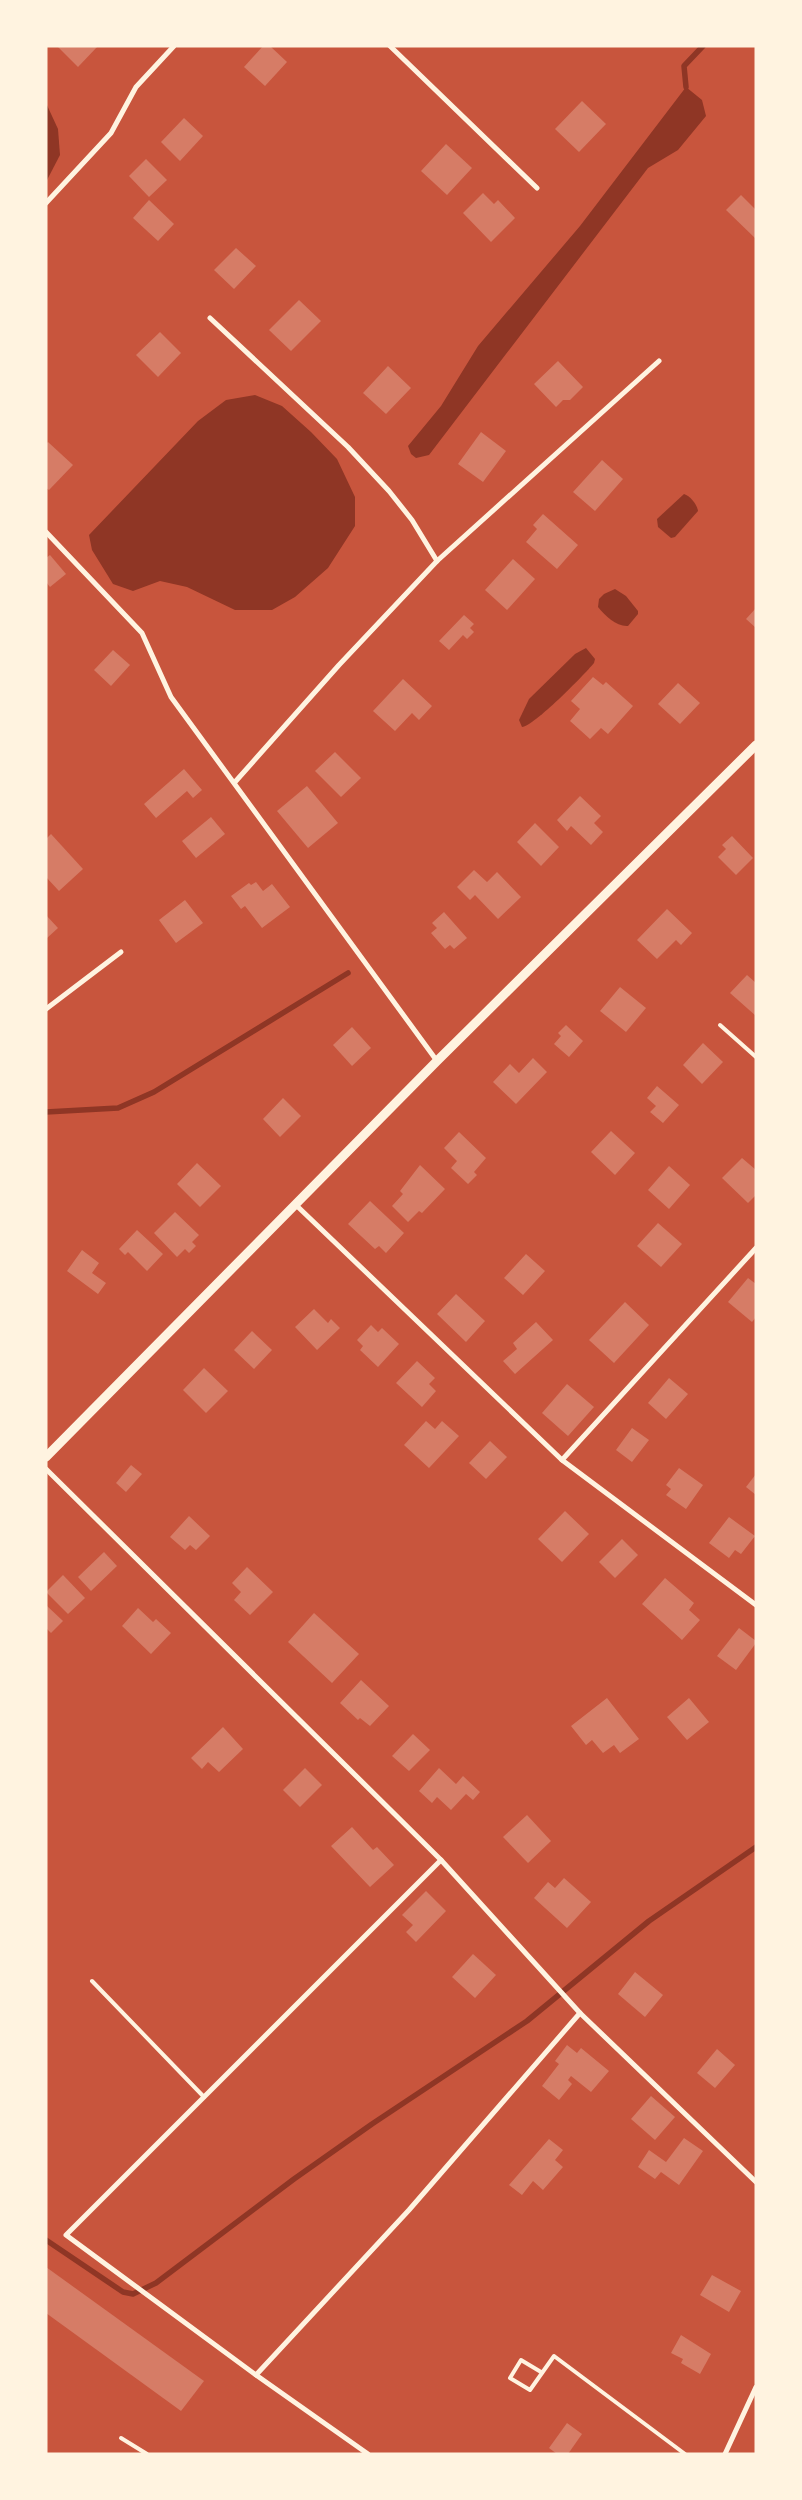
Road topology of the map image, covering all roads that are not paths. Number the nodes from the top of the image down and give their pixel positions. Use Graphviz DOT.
graph roads {
  1 [pos="174,46"];
  2 [pos="390,46"];
  3 [pos="537,188"];
  4 [pos="46,202"];
  5 [pos="210,318"];
  6 [pos="659,361"];
  7 [pos="46,532"];
  8 [pos="438,561"];
  9 [pos="756,745"];
  10 [pos="235,782"];
  11 [pos="121,952"];
  12 [pos="46,1009"];
  13 [pos="720,1026"];
  14 [pos="756,1057"];
  15 [pos="437,1061"];
  16 [pos="297,1206"];
  17 [pos="756,1248"];
  18 [pos="46,1457"];
  19 [pos="562,1460"];
  20 [pos="46,1470"];
  21 [pos="756,1605"];
  22 [pos="440,1860"];
  23 [pos="92,1981"];
  24 [pos="580,2014"];
  25 [pos="204,2097"];
  26 [pos="756,2182"];
  27 [pos="541,2372"];
  28 [pos="256,2375"];
  29 [pos="756,2387"];
  30 [pos="121,2438"];
  31 [pos="146,2454"];
  32 [pos="368,2454"];
  33 [pos="685,2454"];
  34 [pos="725,2454"];
  1 -- 4 [label="street"];
  2 -- 3 [label="street"];
  5 -- 8 [label="street"];
  6 -- 8 [label="street"];
  7 -- 10 [label="street"];
  8 -- 10 [label="street"];
  9 -- 15 [label="street"];
  10 -- 15 [label="street"];
  11 -- 12 [label="street"];
  13 -- 14 [label="lane"];
  15 -- 16 [label="street"];
  16 -- 18 [label="street"];
  16 -- 19 [label="street"];
  17 -- 19 [label="street"];
  19 -- 21 [label="street"];
  20 -- 22 [label="street"];
  22 -- 24 [label="street"];
  22 -- 25 [label="street"];
  23 -- 25 [label="lane"];
  24 -- 26 [label="street"];
  24 -- 28 [label="street"];
  25 -- 28 [label="street"];
  27 -- 27 [label="lane"];
  27 -- 33 [label="lane"];
  28 -- 32 [label="street"];
  29 -- 34 [label="street"];
  30 -- 31 [label="lane"];
}
